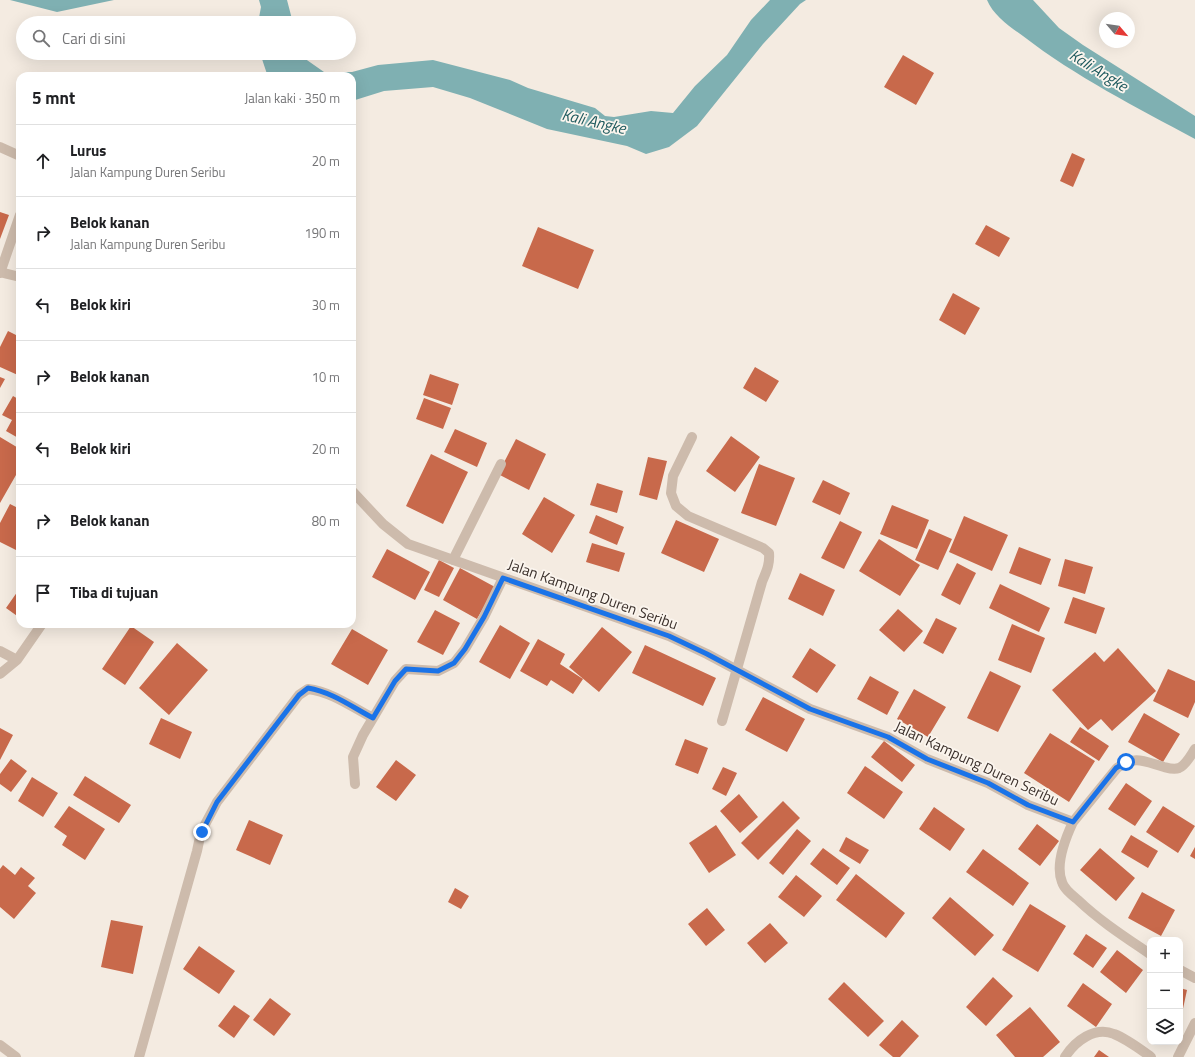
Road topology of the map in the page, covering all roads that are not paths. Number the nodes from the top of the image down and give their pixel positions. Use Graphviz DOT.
graph roads {
  1 [pos="0,147"];
  2 [pos="16,154"];
  3 [pos="16,226"];
  4 [pos="0,272"];
  5 [pos="16,276"];
  6 [pos="692,437"];
  7 [pos="501,464"];
  8 [pos="356,495"];
  9 [pos="453,560"];
  10 [pos="503,578"];
  11 [pos="39,628"];
  12 [pos="0,651"];
  13 [pos="17,660"];
  14 [pos="736,670"];
  15 [pos="0,674"];
  16 [pos="373,718"];
  17 [pos="722,721"];
  18 [pos="1194,752"];
  19 [pos="355,784"];
  20 [pos="1073,822"];
  21 [pos="1147,952"];
  22 [pos="1183,972"];
  23 [pos="1195,978"];
  24 [pos="1195,1023"];
  25 [pos="0,1045"];
  26 [pos="16,1057"];
  27 [pos="139,1057"];
  28 [pos="1065,1057"];
  29 [pos="1151,1057"];
  30 [pos="1178,1057"];
  1 -- 2 [label="street"];
  3 -- 4 [label="street"];
  4 -- 5 [label="street"];
  6 -- 14 [label="street"];
  7 -- 9 [label="street"];
  8 -- 9 [label="street, Jalan Kampung Duren Seribu"];
  9 -- 10 [label="street, Jalan Kampung Duren Seribu"];
  10 -- 14 [label="street, Jalan Kampung Duren Seribu"];
  10 -- 16 [label="street"];
  11 -- 13 [label="street"];
  12 -- 13 [label="street"];
  13 -- 15 [label="street"];
  14 -- 17 [label="street"];
  14 -- 20 [label="street, Jalan Kampung Duren Seribu"];
  16 -- 19 [label="street"];
  16 -- 27 [label="street"];
  18 -- 20 [label="street"];
  20 -- 21 [label="street"];
  22 -- 23 [label="street"];
  24 -- 30 [label="street"];
  25 -- 26 [label="street"];
  28 -- 29 [label="street"];
}
